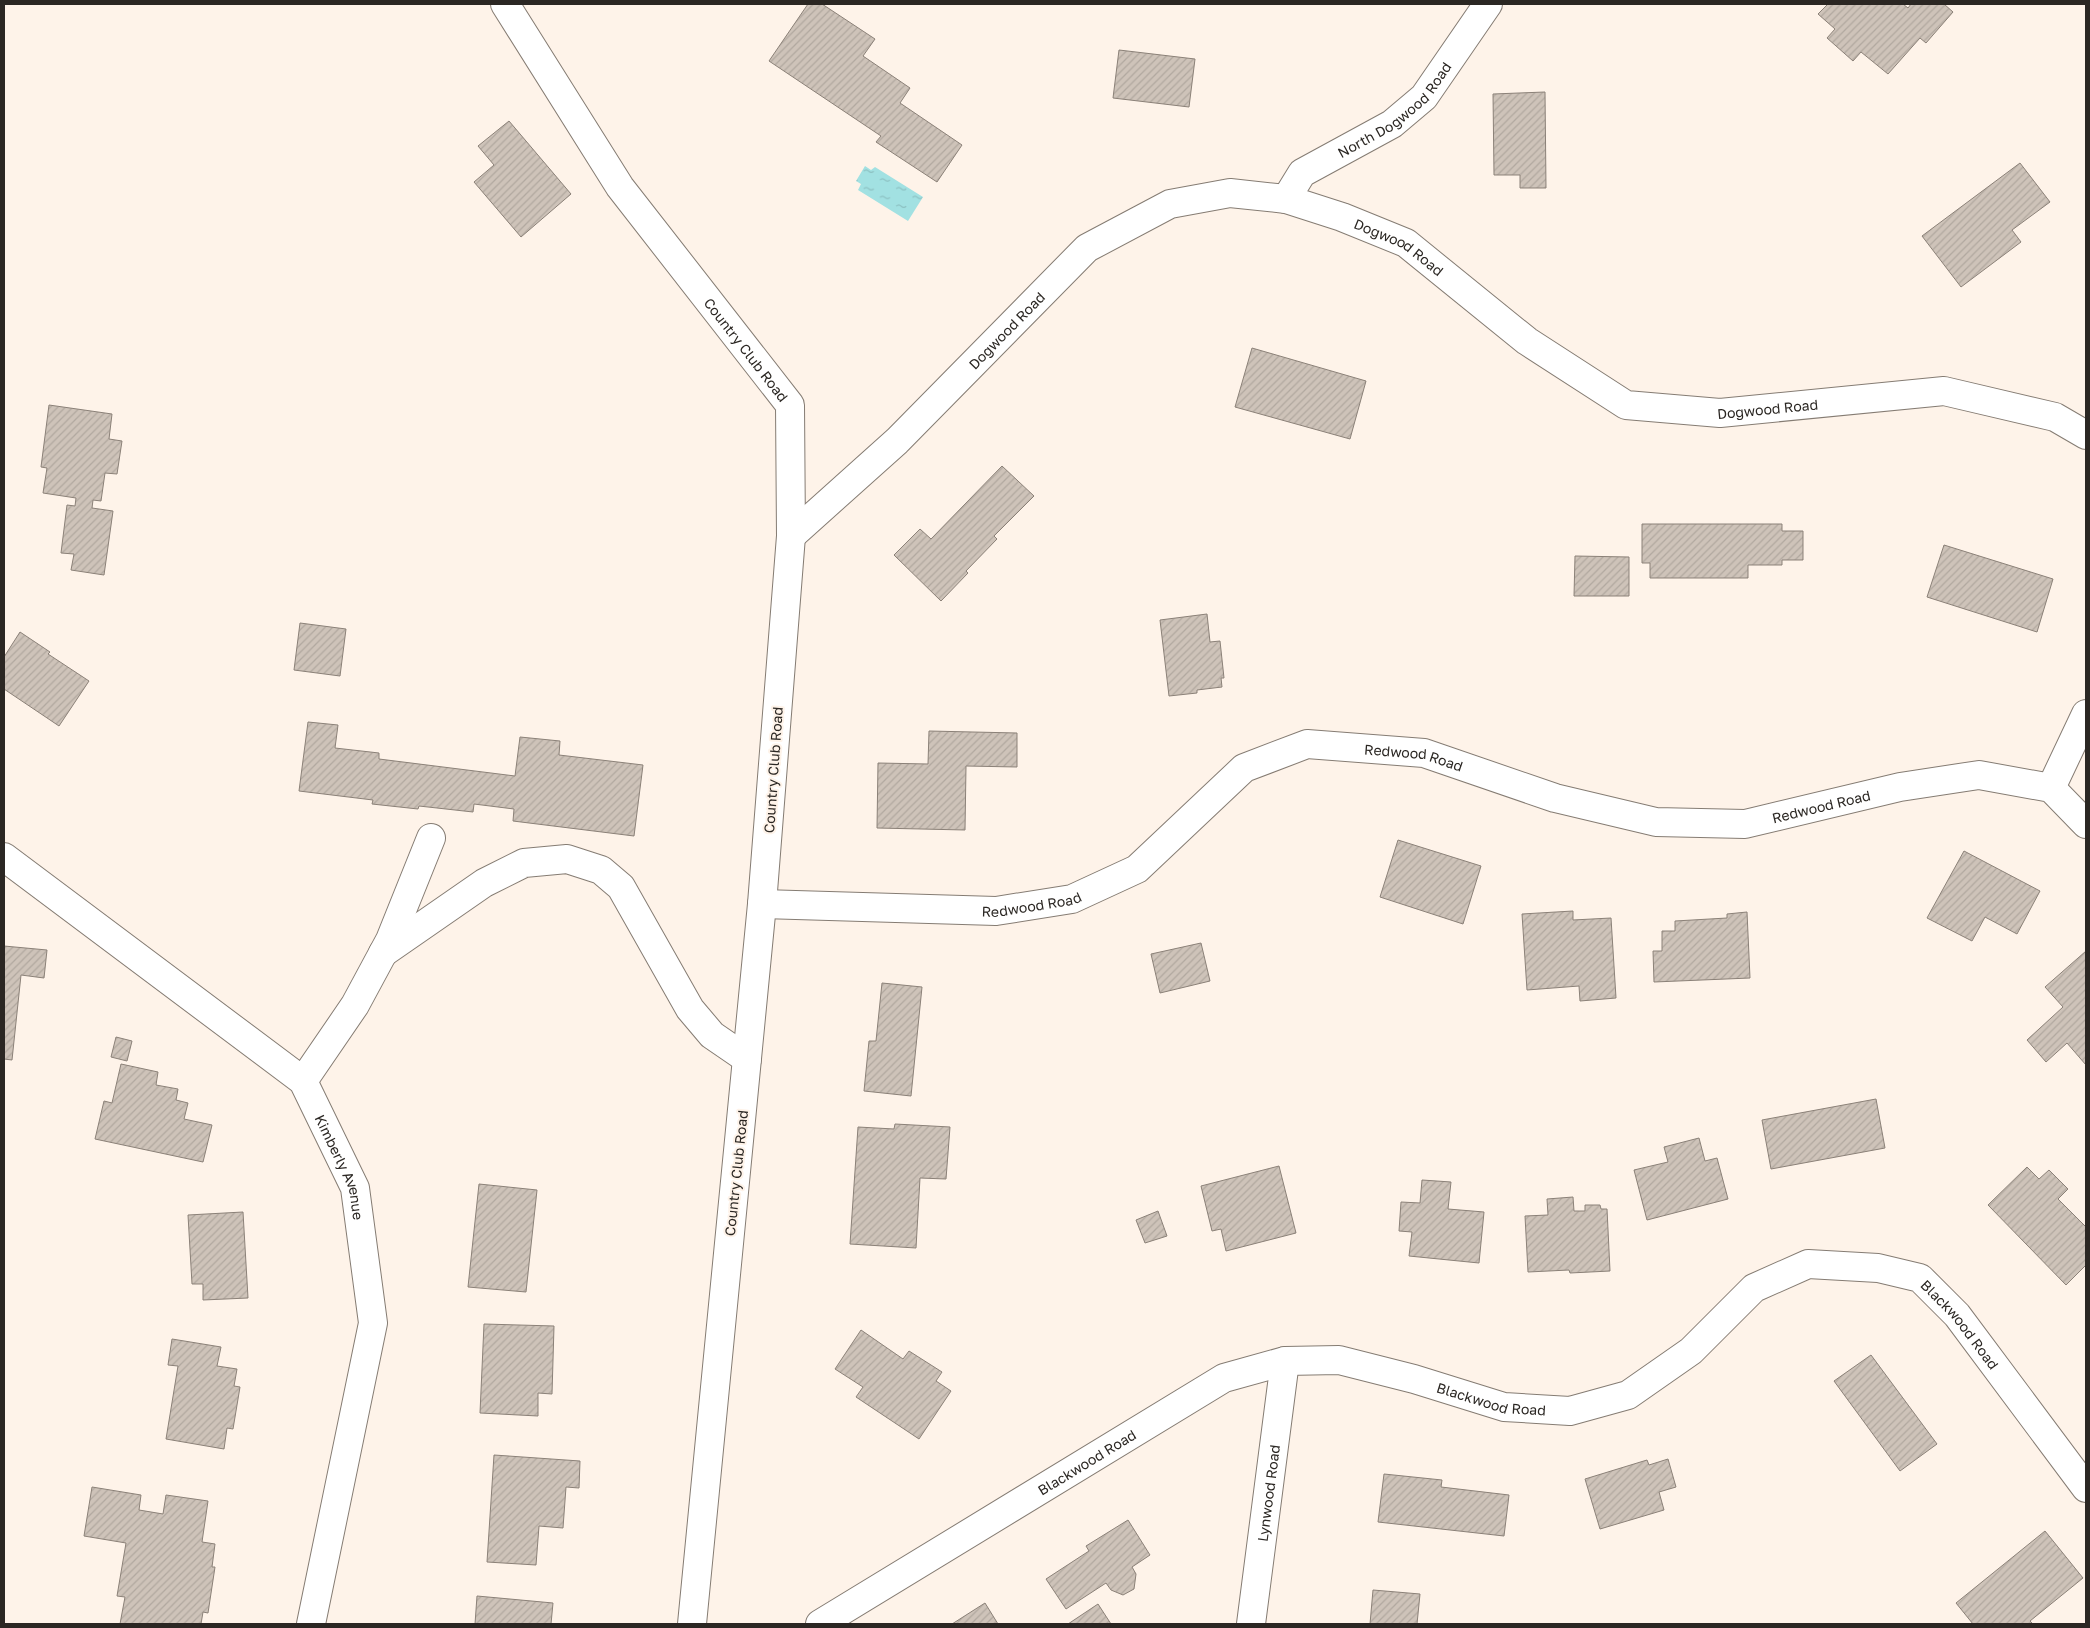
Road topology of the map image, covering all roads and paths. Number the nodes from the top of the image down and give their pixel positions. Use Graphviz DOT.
graph roads {
  1 [pos="504,4"];
  2 [pos="1488,4"];
  3 [pos="1286,198"];
  4 [pos="2086,435"];
  5 [pos="791,536"];
  6 [pos="2086,714"];
  7 [pos="2051,788"];
  8 [pos="2086,824"];
  9 [pos="431,838"];
  10 [pos="4,857"];
  11 [pos="762,904"];
  12 [pos="383,952"];
  13 [pos="747,1059"];
  14 [pos="303,1081"];
  15 [pos="1285,1361"];
  16 [pos="2086,1488"];
  17 [pos="311,1624"];
  18 [pos="692,1624"];
  19 [pos="820,1624"];
  20 [pos="1251,1624"];
  1 -- 5 [label="street, Country Club Road"];
  2 -- 3 [label="street, North Dogwood Road"];
  3 -- 4 [label="street, Dogwood Road"];
  3 -- 5 [label="street, Dogwood Road"];
  5 -- 11 [label="street, Country Club Road"];
  6 -- 7 [label="street"];
  7 -- 8 [label="street"];
  7 -- 11 [label="street, Redwood Road"];
  9 -- 12 [label="street"];
  10 -- 14 [label="street, Kimberly Avenue"];
  11 -- 13 [label="street, Country Club Road"];
  12 -- 13 [label="street"];
  12 -- 14 [label="street"];
  13 -- 18 [label="street, Country Club Road"];
  14 -- 17 [label="street, Kimberly Avenue"];
  15 -- 16 [label="street, Blackwood Road"];
  15 -- 19 [label="street, Blackwood Road"];
  15 -- 20 [label="street, Lynwood Road"];
}
